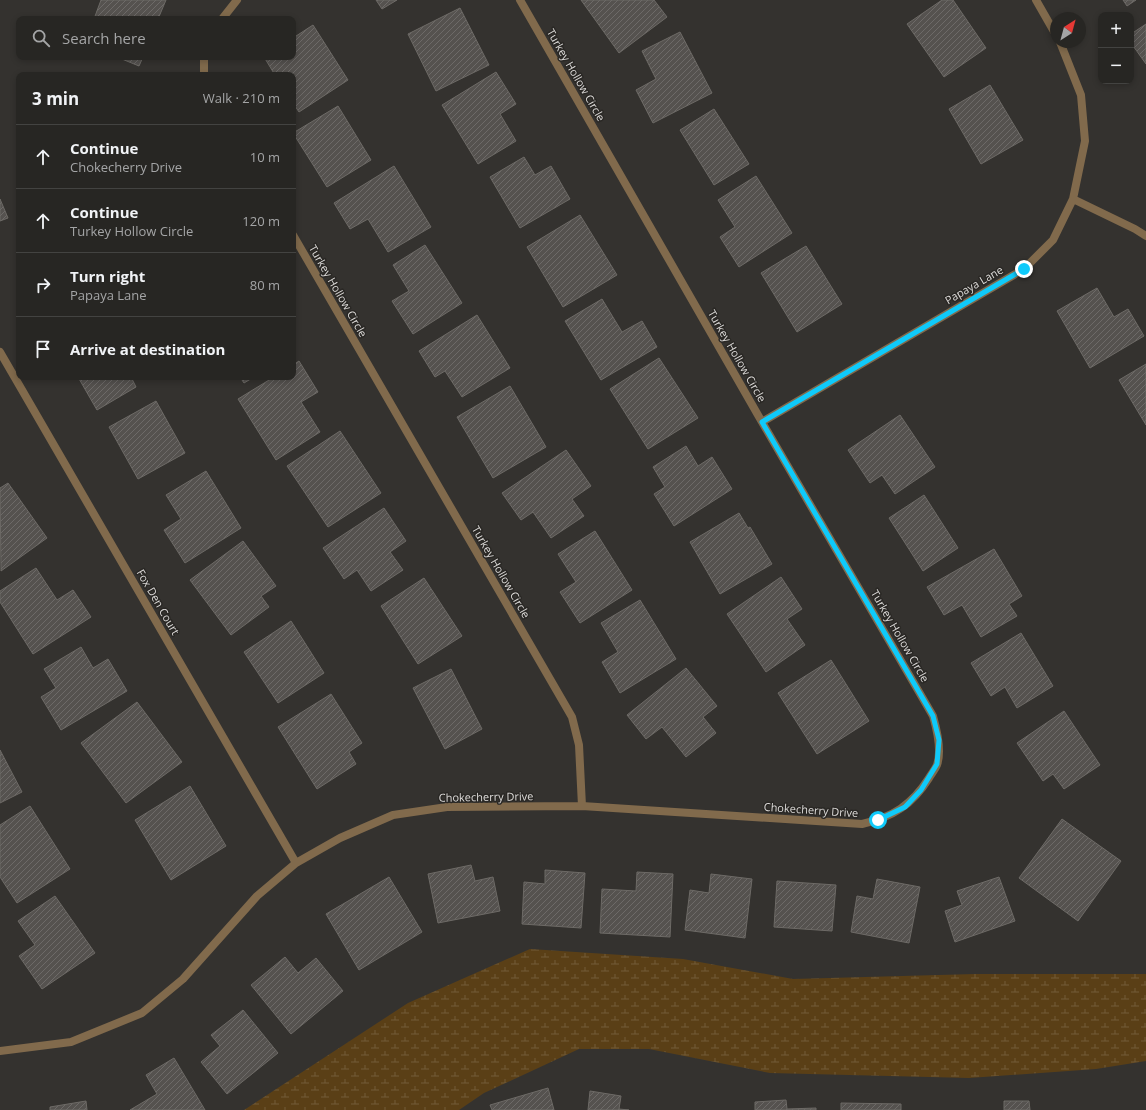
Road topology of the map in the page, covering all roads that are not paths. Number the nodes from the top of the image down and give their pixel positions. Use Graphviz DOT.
graph roads {
  1 [pos="237,0"];
  2 [pos="520,0"];
  3 [pos="1036,0"];
  4 [pos="224,16"];
  5 [pos="1050,24"];
  6 [pos="1062,48"];
  7 [pos="204,60"];
  8 [pos="204,72"];
  9 [pos="1073,199"];
  10 [pos="1146,236"];
  11 [pos="296,240"];
  12 [pos="0,352"];
  13 [pos="16,380"];
  14 [pos="16,380"];
  15 [pos="762,422"];
  16 [pos="921,790"];
  17 [pos="582,806"];
  18 [pos="296,863"];
  19 [pos="0,1051"];
  1 -- 4 [label="street"];
  2 -- 15 [label="street, Turkey Hollow Circle"];
  3 -- 5 [label="street"];
  6 -- 9 [label="street, Papaya Lane"];
  7 -- 8 [label="street"];
  9 -- 10 [label="street"];
  9 -- 15 [label="street, Papaya Lane"];
  11 -- 17 [label="street, Turkey Hollow Circle"];
  12 -- 14 [label="street, Fox Den Court"];
  13 -- 18 [label="street, Fox Den Court"];
  15 -- 16 [label="street, Turkey Hollow Circle"];
  16 -- 17 [label="street, Chokecherry Drive"];
  17 -- 18 [label="street, Chokecherry Drive"];
  18 -- 19 [label="street, Chokecherry Drive"];
}
